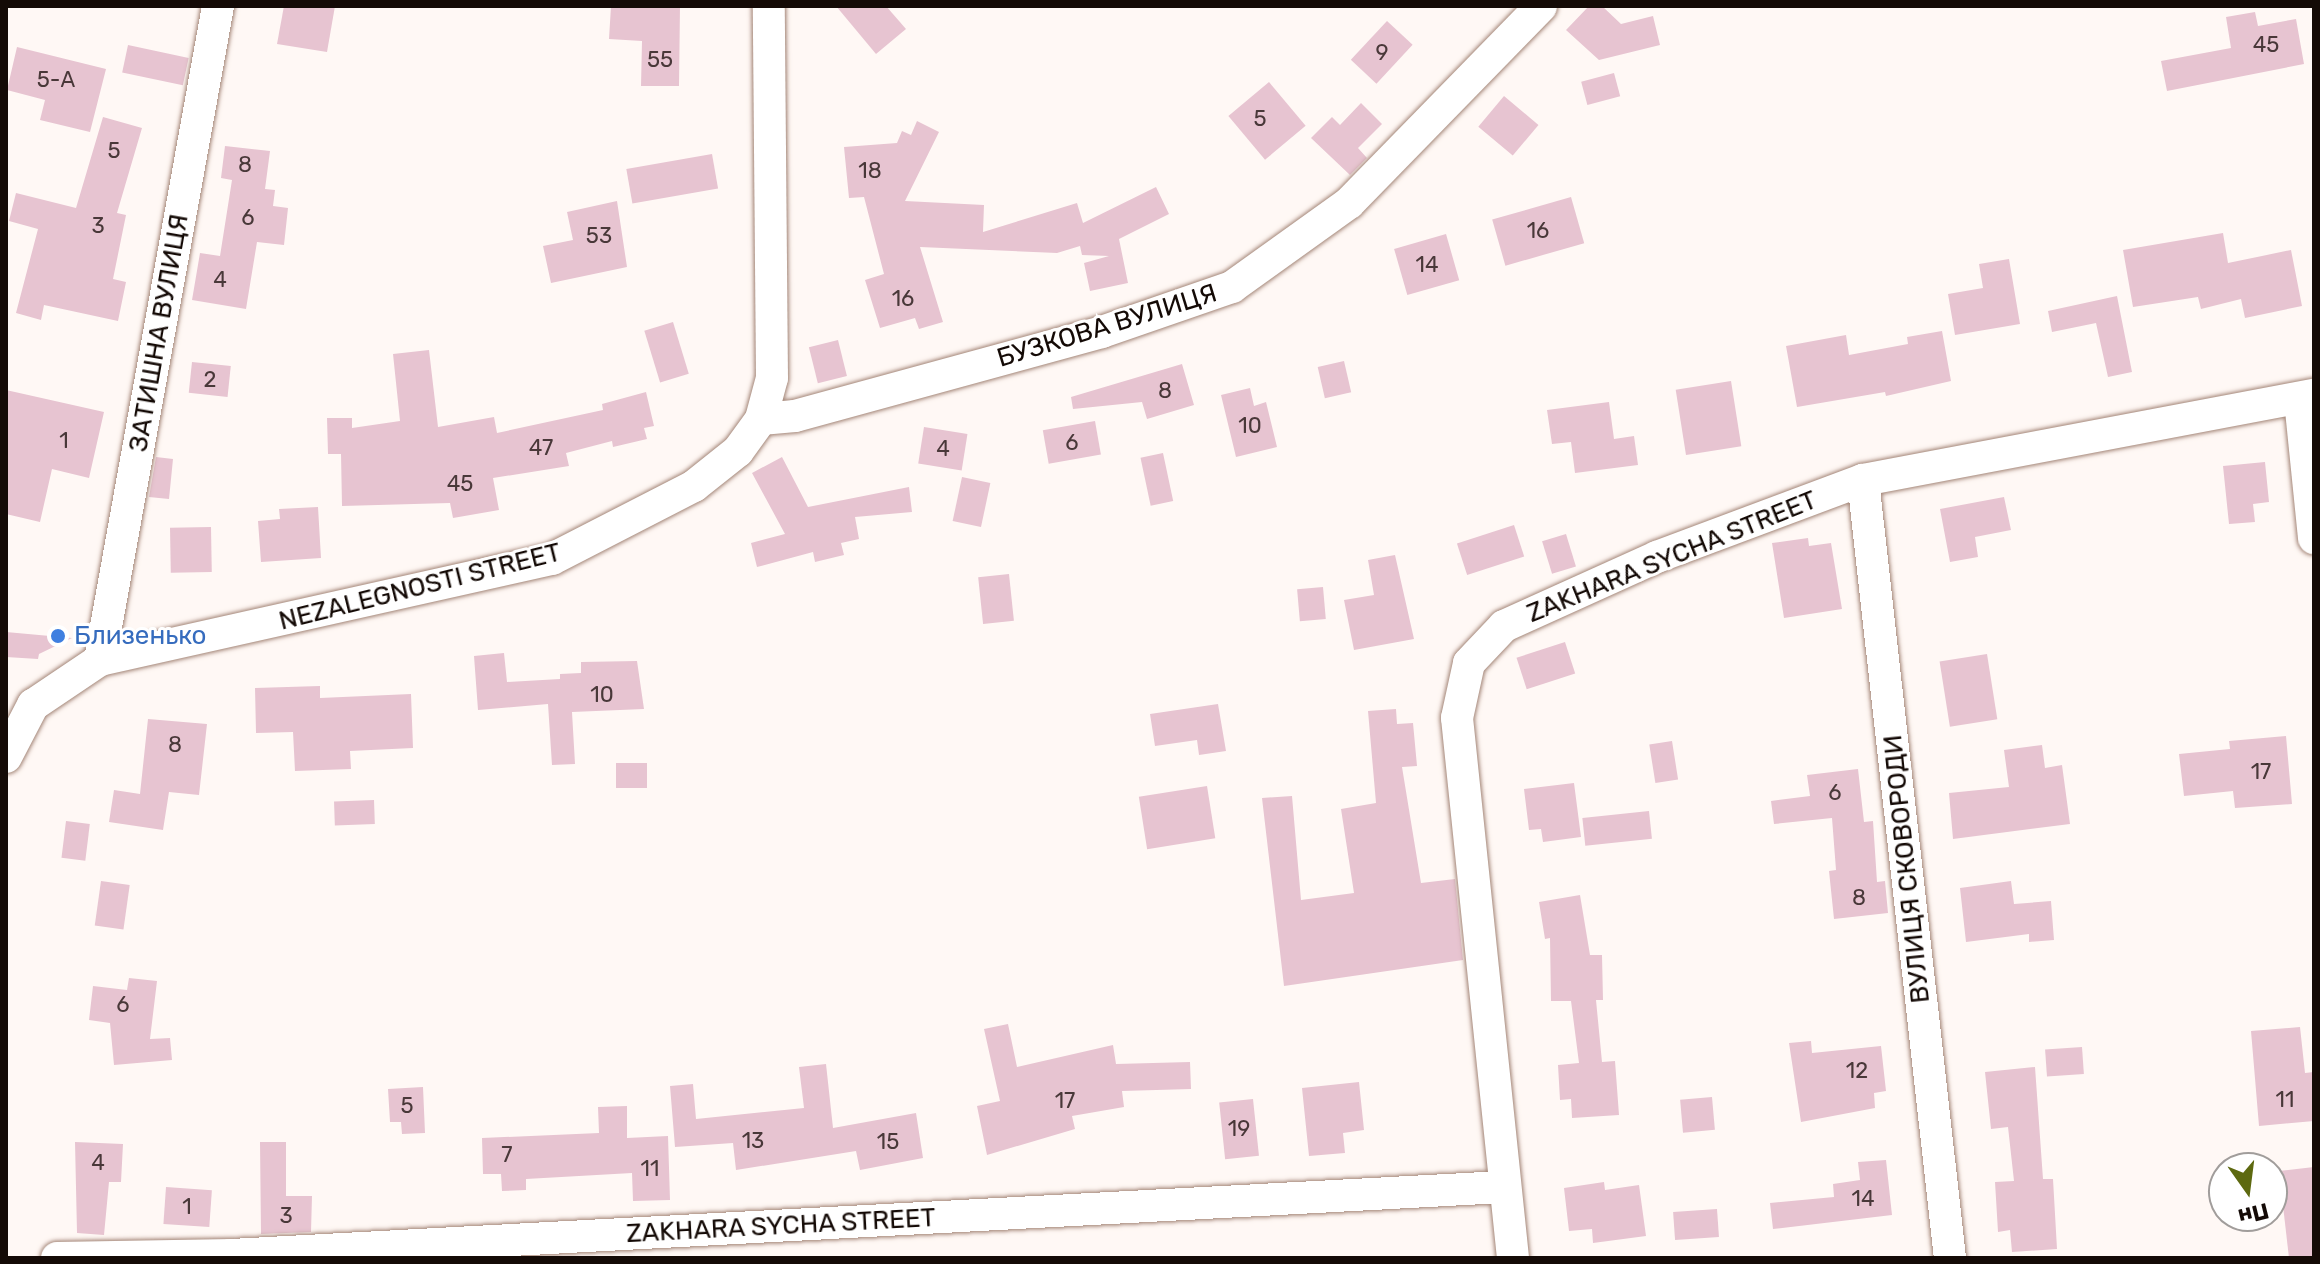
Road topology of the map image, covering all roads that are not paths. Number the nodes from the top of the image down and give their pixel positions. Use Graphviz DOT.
graph roads {
  1 [pos="218,6"];
  2 [pos="769,6"];
  3 [pos="1541,6"];
  4 [pos="2307,397"];
  5 [pos="761,419"];
  6 [pos="1863,480"];
  7 [pos="2314,538"];
  8 [pos="100,660"];
  9 [pos="6,757"];
  10 [pos="1504,1187"];
  11 [pos="57,1258"];
  12 [pos="1513,1258"];
  13 [pos="1950,1258"];
  1 -- 8 [label="street, ЗАТИШНА ВУЛИЦЯ"];
  2 -- 5 [label="street, NEZALEGNOSTI STREET"];
  3 -- 5 [label="street, БУЗКОВА ВУЛИЦЯ"];
  4 -- 6 [label="street, ZAKHARA SYCHA STREET"];
  4 -- 7 [label="street"];
  5 -- 8 [label="street, NEZALEGNOSTI STREET"];
  6 -- 10 [label="street, ZAKHARA SYCHA STREET"];
  6 -- 13 [label="street, ВУЛИЦЯ СКОВОРОДИ"];
  8 -- 9 [label="street, NEZALEGNOSTI STREET"];
  10 -- 11 [label="street, ZAKHARA SYCHA STREET"];
  10 -- 12 [label="street, ZAKHARA SYCHA STREET"];
}
